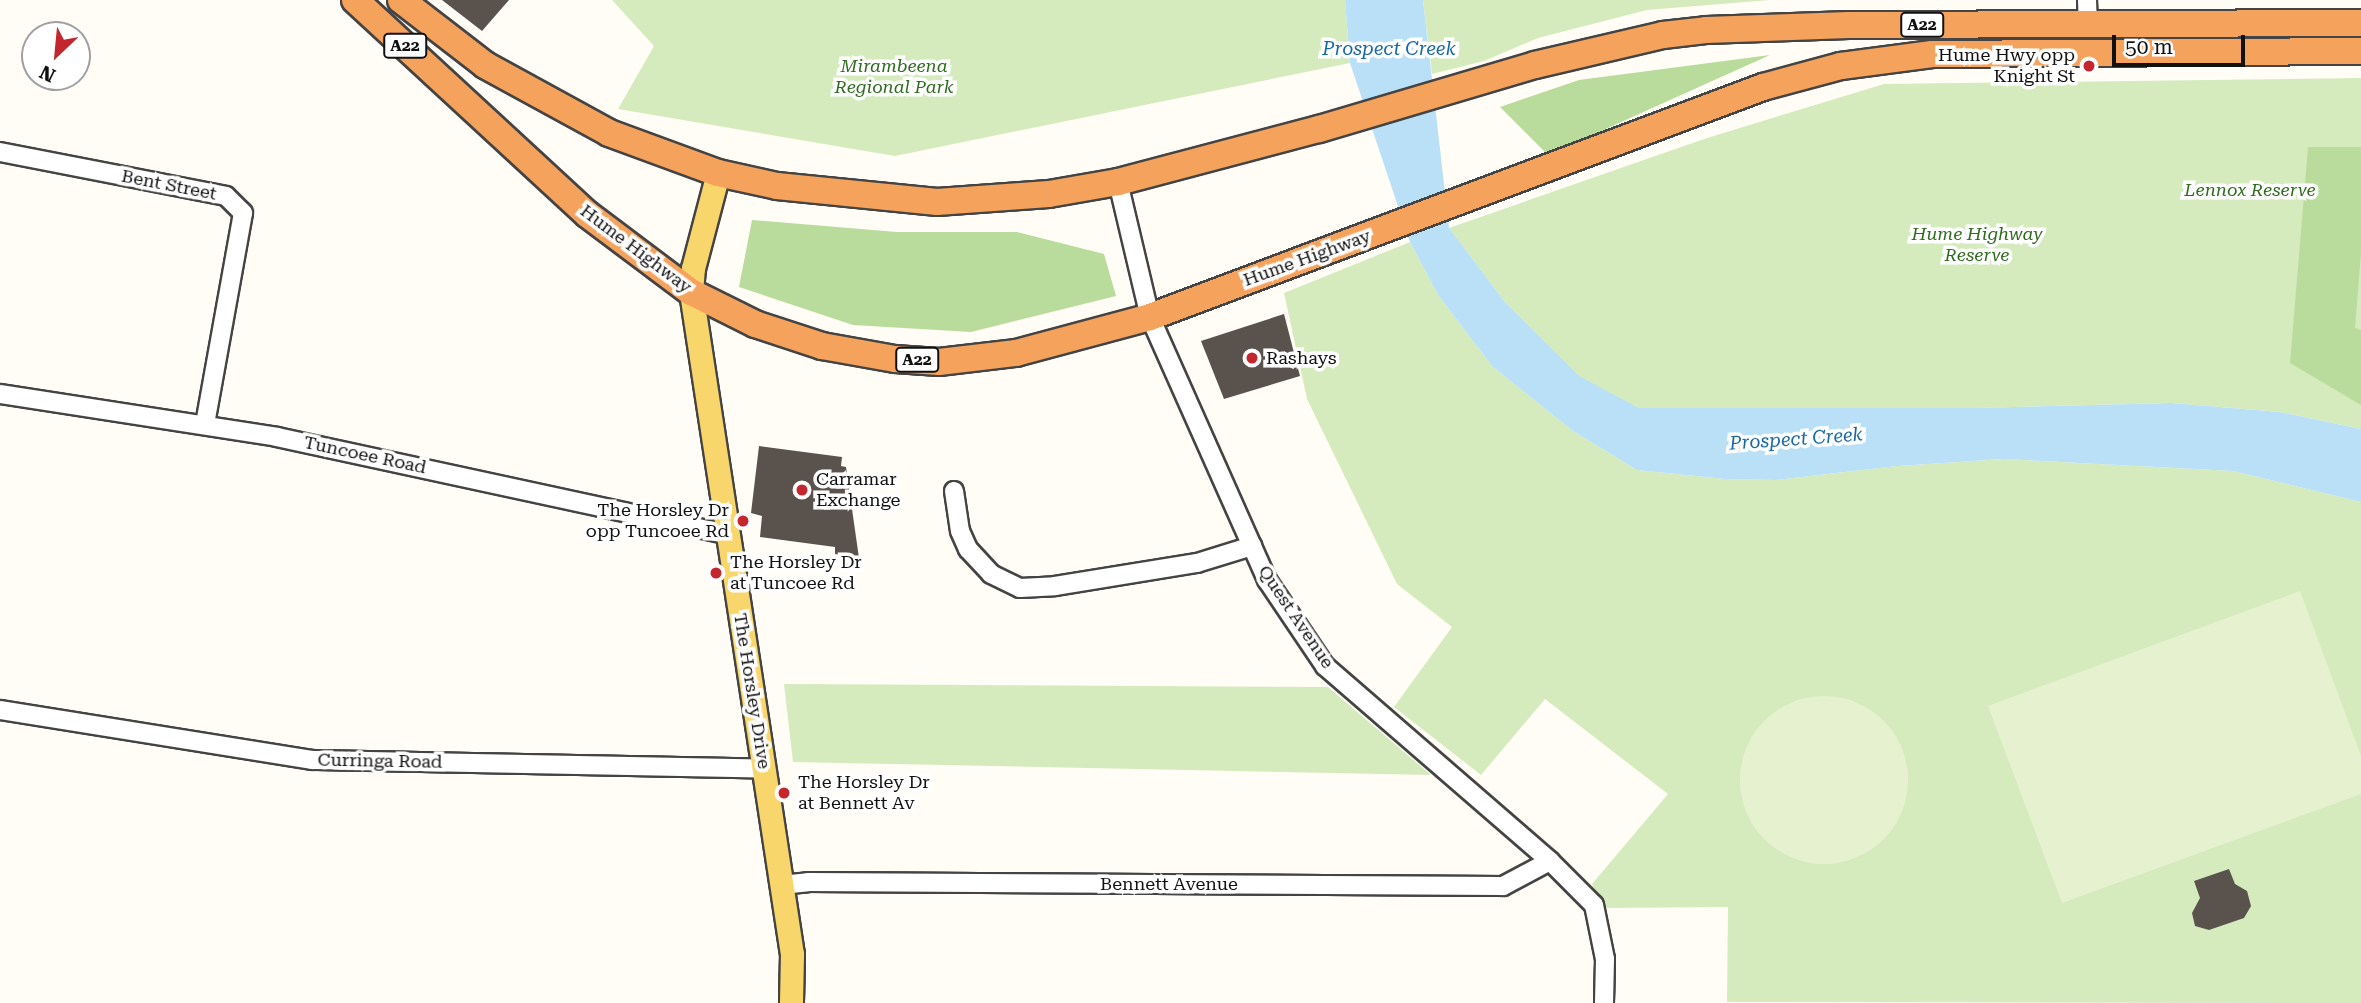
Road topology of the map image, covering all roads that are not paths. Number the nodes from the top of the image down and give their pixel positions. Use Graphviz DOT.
graph roads {
  1 [pos="355,0"];
  2 [pos="401,0"];
  3 [pos="2087,12"];
  4 [pos="2361,23"];
  5 [pos="2361,51"];
  6 [pos="0,152"];
  7 [pos="718,173"];
  8 [pos="1118,182"];
  9 [pos="691,292"];
  10 [pos="1150,317"];
  11 [pos="0,394"];
  12 [pos="205,425"];
  13 [pos="954,491"];
  14 [pos="727,534"];
  15 [pos="1252,546"];
  16 [pos="0,710"];
  17 [pos="764,769"];
  18 [pos="1550,861"];
  19 [pos="781,885"];
  20 [pos="791,1003"];
  21 [pos="1604,1003"];
  1 -- 9 [label="highway, Hume Highway / A22"];
  2 -- 7 [label="highway, A22"];
  3 -- 4 [label="highway, A22"];
  3 -- 8 [label="highway, A22"];
  5 -- 10 [label="highway, Hume Highway / A22"];
  6 -- 12 [label="street, Bent Street"];
  7 -- 8 [label="highway, A22"];
  7 -- 9 [label="main road, The Horsley Drive"];
  8 -- 10 [label="street, Quest Avenue"];
  9 -- 10 [label="highway, Hume Highway / A22"];
  9 -- 14 [label="main road, The Horsley Drive"];
  10 -- 15 [label="street, Quest Avenue"];
  11 -- 12 [label="street, Tuncoee Road"];
  12 -- 14 [label="street, Tuncoee Road"];
  13 -- 15 [label="street"];
  14 -- 17 [label="main road, The Horsley Drive"];
  15 -- 18 [label="street, Quest Avenue"];
  16 -- 17 [label="street, Curringa Road"];
  17 -- 19 [label="main road, The Horsley Drive"];
  18 -- 19 [label="street, Bennett Avenue"];
  18 -- 21 [label="street, Quest Avenue"];
  19 -- 20 [label="main road, The Horsley Drive"];
}
